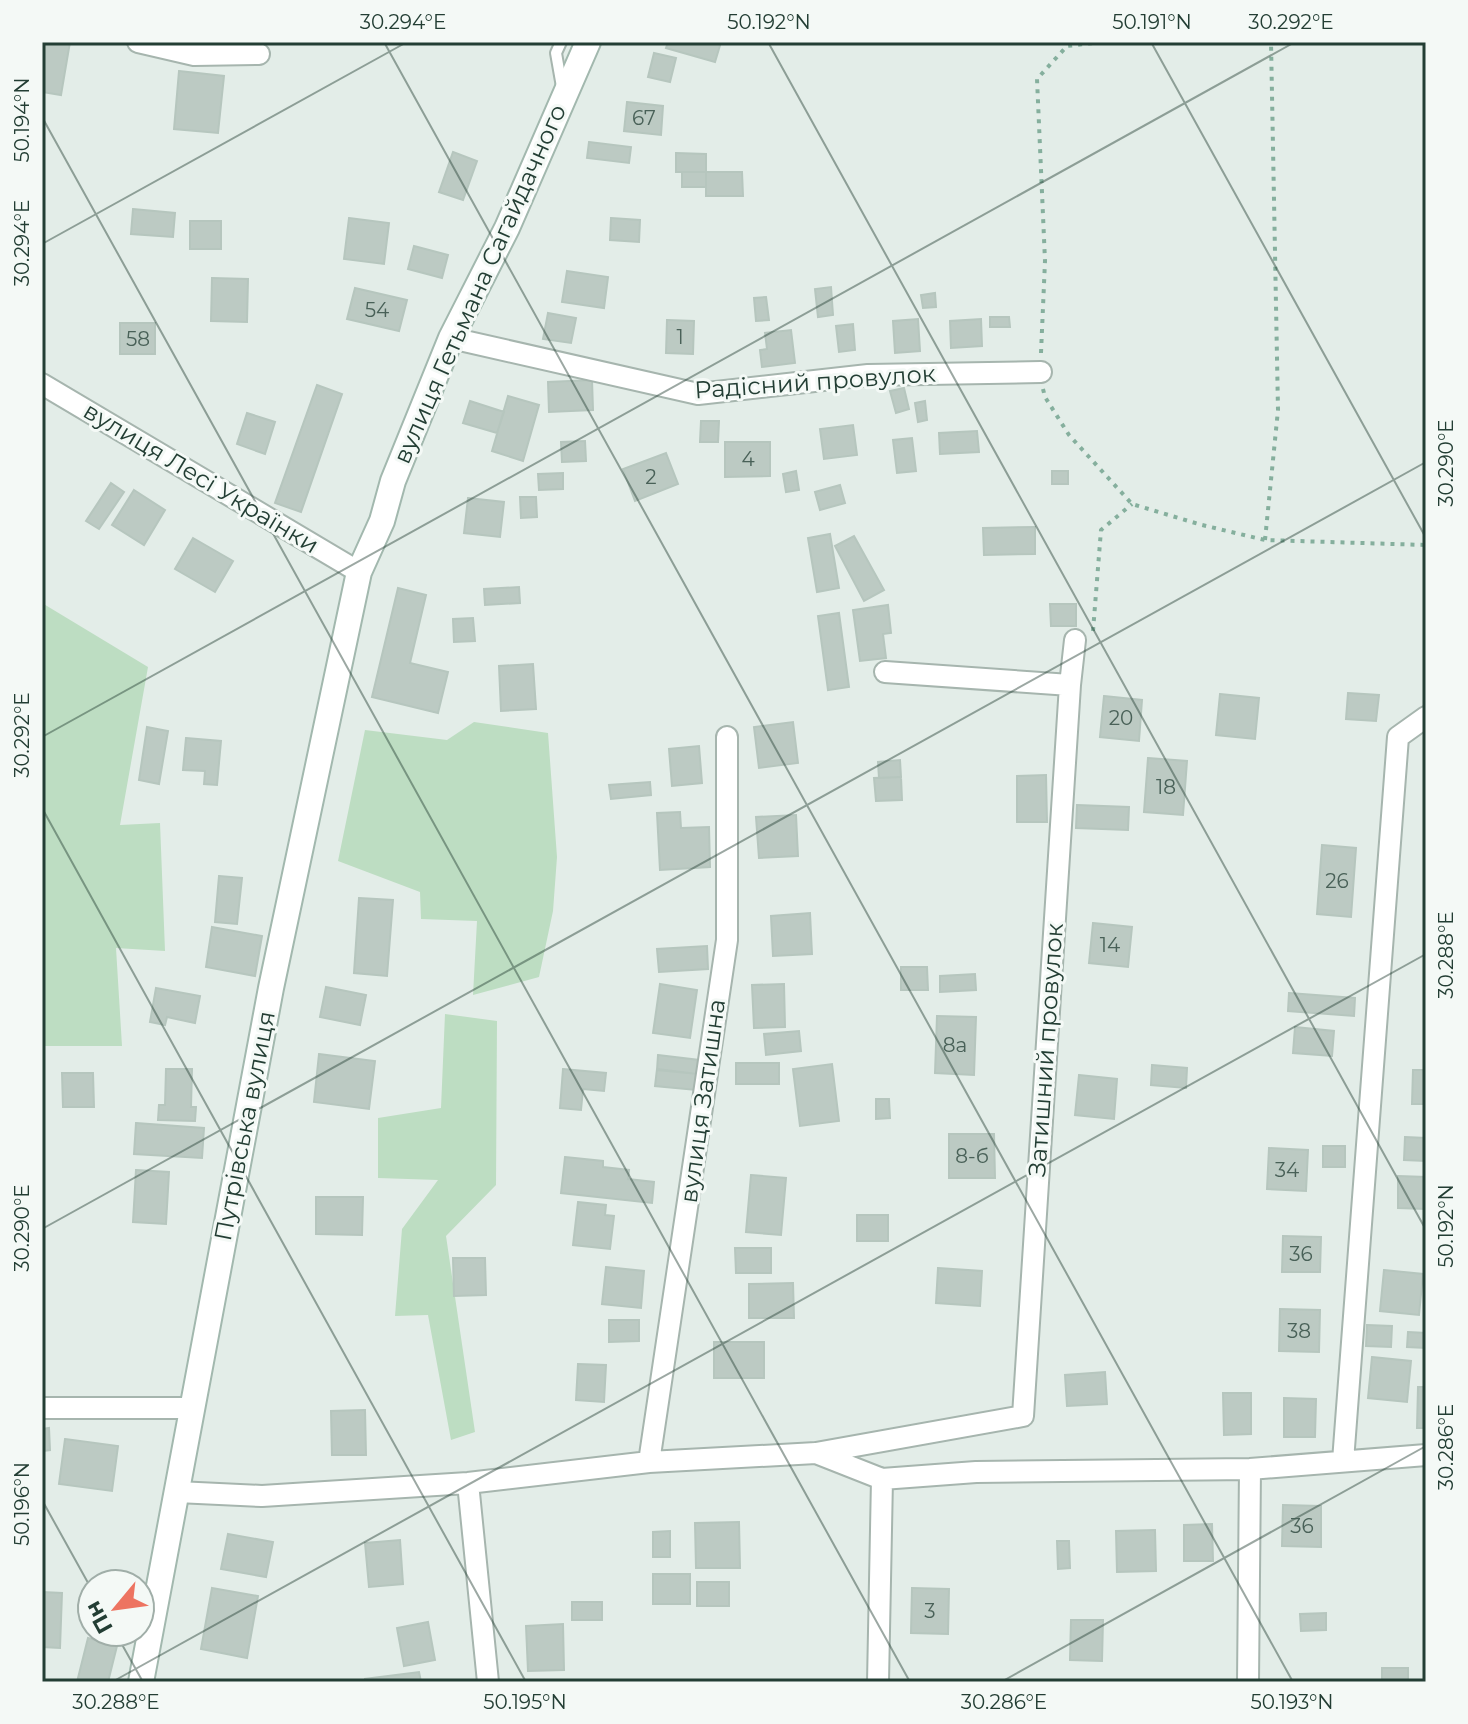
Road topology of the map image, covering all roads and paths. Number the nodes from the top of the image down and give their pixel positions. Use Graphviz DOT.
graph roads {
  1 [pos="138,42"];
  2 [pos="561,42"];
  3 [pos="588,42"];
  4 [pos="1102,42"];
  5 [pos="1271,42"];
  6 [pos="259,54"];
  7 [pos="564,96"];
  8 [pos="451,338"];
  9 [pos="1041,372"];
  10 [pos="42,384"];
  11 [pos="1132,504"];
  12 [pos="1265,540"];
  13 [pos="1426,545"];
  14 [pos="359,572"];
  15 [pos="1075,640"];
  16 [pos="885,672"];
  17 [pos="1070,685"];
  18 [pos="1426,717"];
  19 [pos="727,737"];
  20 [pos="42,1408"];
  21 [pos="191,1408"];
  22 [pos="816,1453"];
  23 [pos="1426,1455"];
  24 [pos="1343,1461"];
  25 [pos="649,1462"];
  26 [pos="1250,1469"];
  27 [pos="882,1479"];
  28 [pos="468,1483"];
  29 [pos="177,1492"];
  30 [pos="141,1682"];
  31 [pos="488,1682"];
  32 [pos="878,1682"];
  33 [pos="1248,1682"];
  1 -- 6 [label="street"];
  2 -- 7 [label="lane"];
  3 -- 7 [label="main road, вулиця Гетьмана Сагайдачного"];
  4 -- 9 [label="path"];
  5 -- 12 [label="path"];
  7 -- 8 [label="main road, вулиця Гетьмана Сагайдачного"];
  8 -- 9 [label="street, Радісний провулок"];
  8 -- 14 [label="main road, вулиця Гетьмана Сагайдачного"];
  9 -- 11 [label="path"];
  10 -- 14 [label="street, вулиця Лесі Українки"];
  11 -- 12 [label="path"];
  11 -- 15 [label="path"];
  12 -- 13 [label="path"];
  14 -- 21 [label="main road, Путрівська вулиця"];
  15 -- 17 [label="street"];
  16 -- 17 [label="street"];
  17 -- 22 [label="street, Затишний провулок"];
  18 -- 24 [label="street"];
  19 -- 25 [label="street, вулиця Затишна"];
  20 -- 21 [label="street"];
  21 -- 29 [label="main road, Путрівська вулиця"];
  22 -- 25 [label="street"];
  22 -- 27 [label="street"];
  23 -- 24 [label="street"];
  24 -- 26 [label="street"];
  25 -- 28 [label="street"];
  26 -- 27 [label="street"];
  26 -- 33 [label="street"];
  27 -- 32 [label="street"];
  28 -- 29 [label="street"];
  28 -- 31 [label="street"];
  29 -- 30 [label="main road, Путрівська вулиця"];
}
